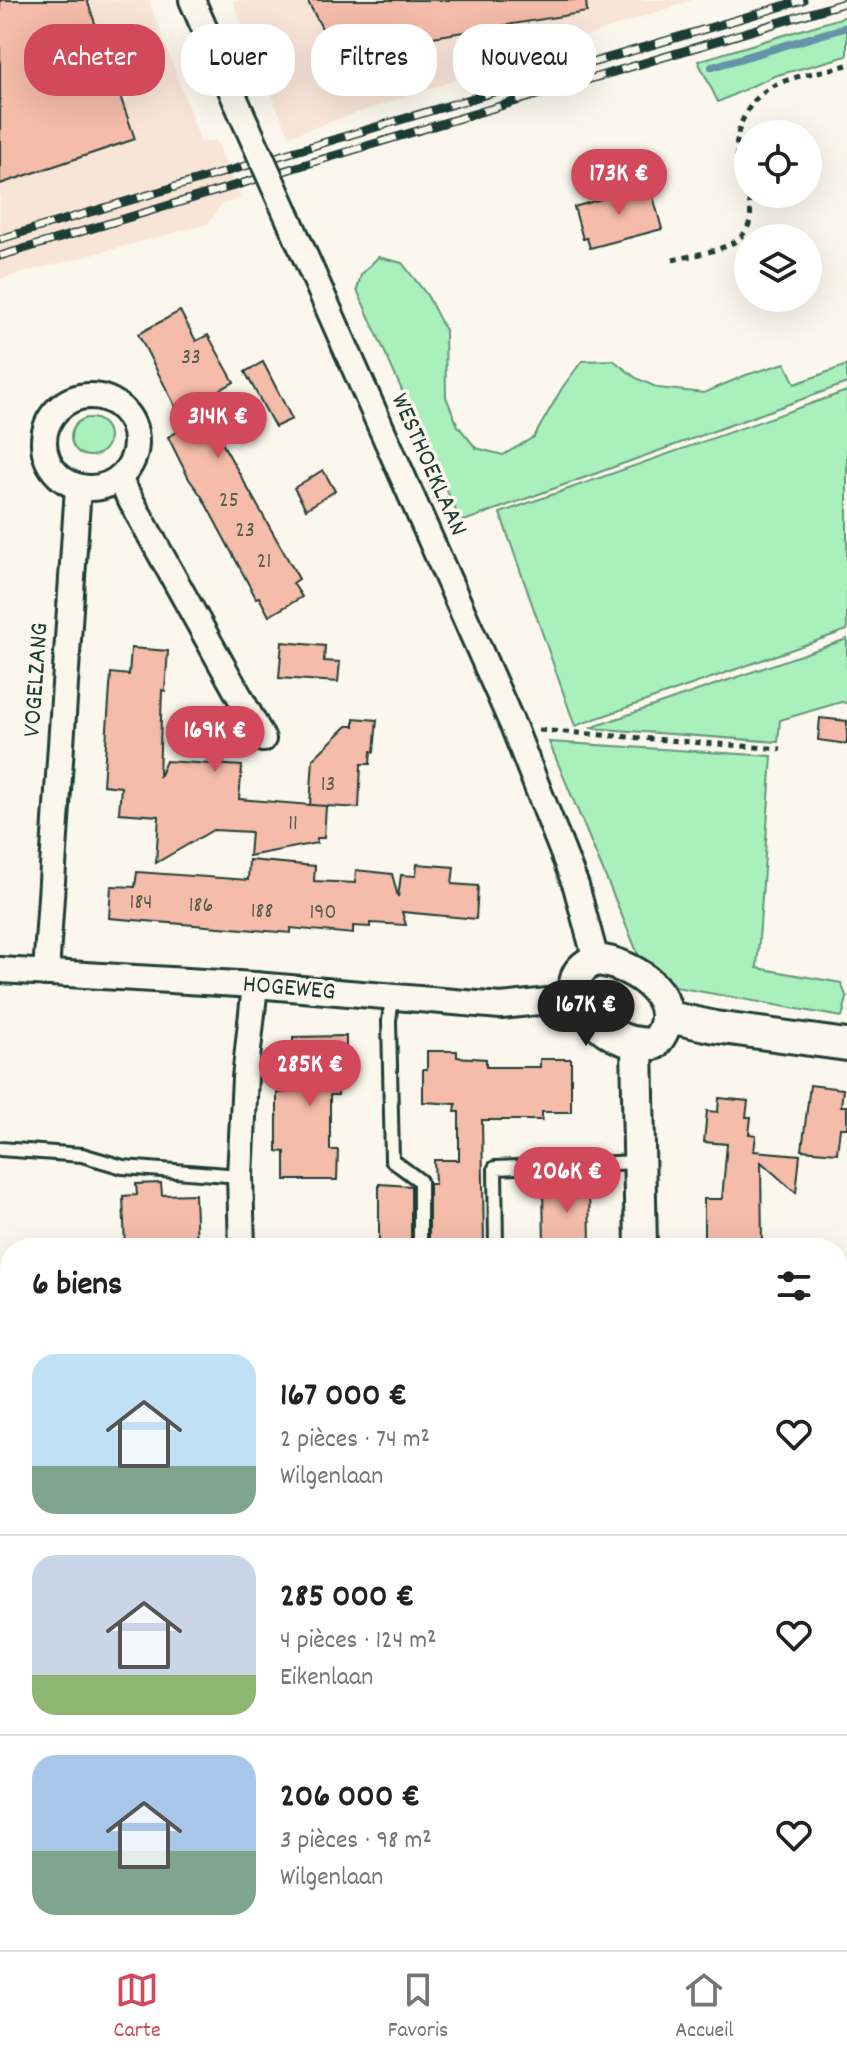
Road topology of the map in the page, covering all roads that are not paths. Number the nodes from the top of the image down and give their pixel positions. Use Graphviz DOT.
graph roads {
  1 [pos="192,0"];
  2 [pos="119,479"];
  3 [pos="78,487"];
  4 [pos="263,739"];
  5 [pos="596,960"];
  6 [pos="0,970"];
  7 [pos="46,973"];
  8 [pos="255,985"];
  9 [pos="392,997"];
  10 [pos="577,998"];
  11 [pos="669,1017"];
  12 [pos="637,1044"];
  13 [pos="847,1045"];
  14 [pos="0,1149"];
  15 [pos="640,1162"];
  16 [pos="240,1176"];
  17 [pos="242,1238"];
  18 [pos="420,1238"];
  19 [pos="496,1238"];
  20 [pos="641,1238"];
  1 -- 5 [label="street, WESTHOEKLAAN, bridge"];
  2 -- 3 [label="street"];
  2 -- 3 [label="street"];
  2 -- 4 [label="street"];
  3 -- 7 [label="street, VOGELZANG"];
  5 -- 10 [label="street"];
  5 -- 11 [label="street"];
  6 -- 7 [label="street, HOGEWEG"];
  7 -- 8 [label="street, HOGEWEG"];
  8 -- 9 [label="street, HOGEWEG"];
  8 -- 16 [label="street"];
  9 -- 10 [label="street, HOGEWEG"];
  9 -- 18 [label="lane"];
  10 -- 12 [label="street"];
  11 -- 12 [label="street"];
  11 -- 13 [label="street"];
  12 -- 15 [label="street"];
  14 -- 16 [label="lane"];
  15 -- 19 [label="lane"];
  15 -- 20 [label="street"];
  16 -- 17 [label="street"];
}
